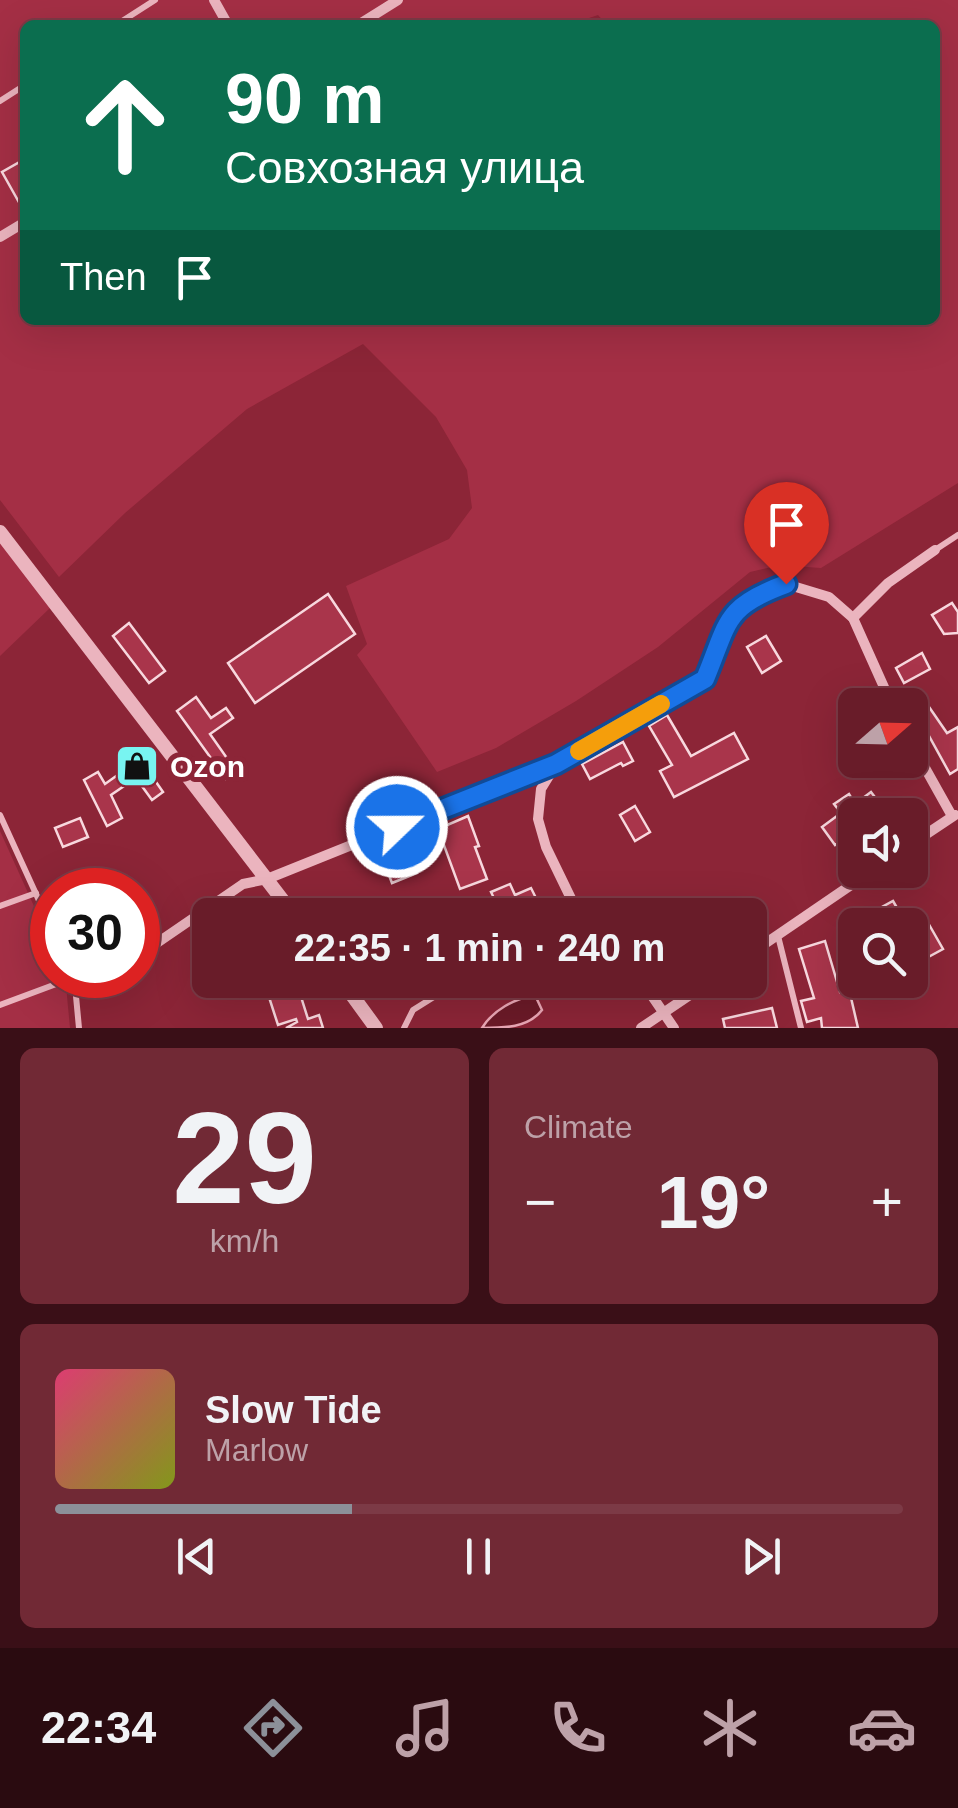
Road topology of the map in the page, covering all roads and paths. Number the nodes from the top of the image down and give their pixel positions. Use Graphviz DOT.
graph roads {
  1 [pos="155,0"];
  2 [pos="398,0"];
  3 [pos="124,20"];
  4 [pos="366,20"];
  5 [pos="0,532"];
  6 [pos="958,535"];
  7 [pos="935,550"];
  8 [pos="852,618"];
  9 [pos="884,688"];
  10 [pos="556,764"];
  11 [pos="928,770"];
  12 [pos="955,814"];
  13 [pos="0,817"];
  14 [pos="928,833"];
  15 [pos="267,879"];
  16 [pos="30,880"];
  17 [pos="847,888"];
  18 [pos="30,895"];
  19 [pos="281,898"];
  20 [pos="571,898"];
  21 [pos="0,906"];
  22 [pos="778,935"];
  23 [pos="160,941"];
  24 [pos="767,942"];
  25 [pos="30,994"];
  26 [pos="79,998"];
  27 [pos="354,998"];
  28 [pos="432,998"];
  29 [pos="654,998"];
  30 [pos="686,998"];
  31 [pos="0,1005"];
  32 [pos="664,1013"];
  33 [pos="80,1028"];
  34 [pos="376,1028"];
  35 [pos="404,1028"];
  36 [pos="641,1028"];
  37 [pos="674,1028"];
  38 [pos="800,1028"];
  1 -- 3 [label="lane"];
  2 -- 4 [label="street"];
  5 -- 15 [label="street"];
  6 -- 7 [label="lane"];
  7 -- 8 [label="street"];
  8 -- 9 [label="street"];
  8 -- 10 [label="street"];
  10 -- 15 [label="street"];
  10 -- 20 [label="street"];
  11 -- 12 [label="street"];
  12 -- 14 [label="street"];
  13 -- 16 [label="lane"];
  15 -- 19 [label="street"];
  15 -- 23 [label="street"];
  17 -- 22 [label="street"];
  18 -- 21 [label="lane"];
  22 -- 24 [label="street"];
  22 -- 38 [label="lane"];
  25 -- 31 [label="lane"];
  26 -- 33 [label="lane"];
  27 -- 34 [label="street"];
  28 -- 35 [label="lane"];
  29 -- 32 [label="street"];
  30 -- 32 [label="street"];
  32 -- 36 [label="street"];
  32 -- 37 [label="street"];
}
